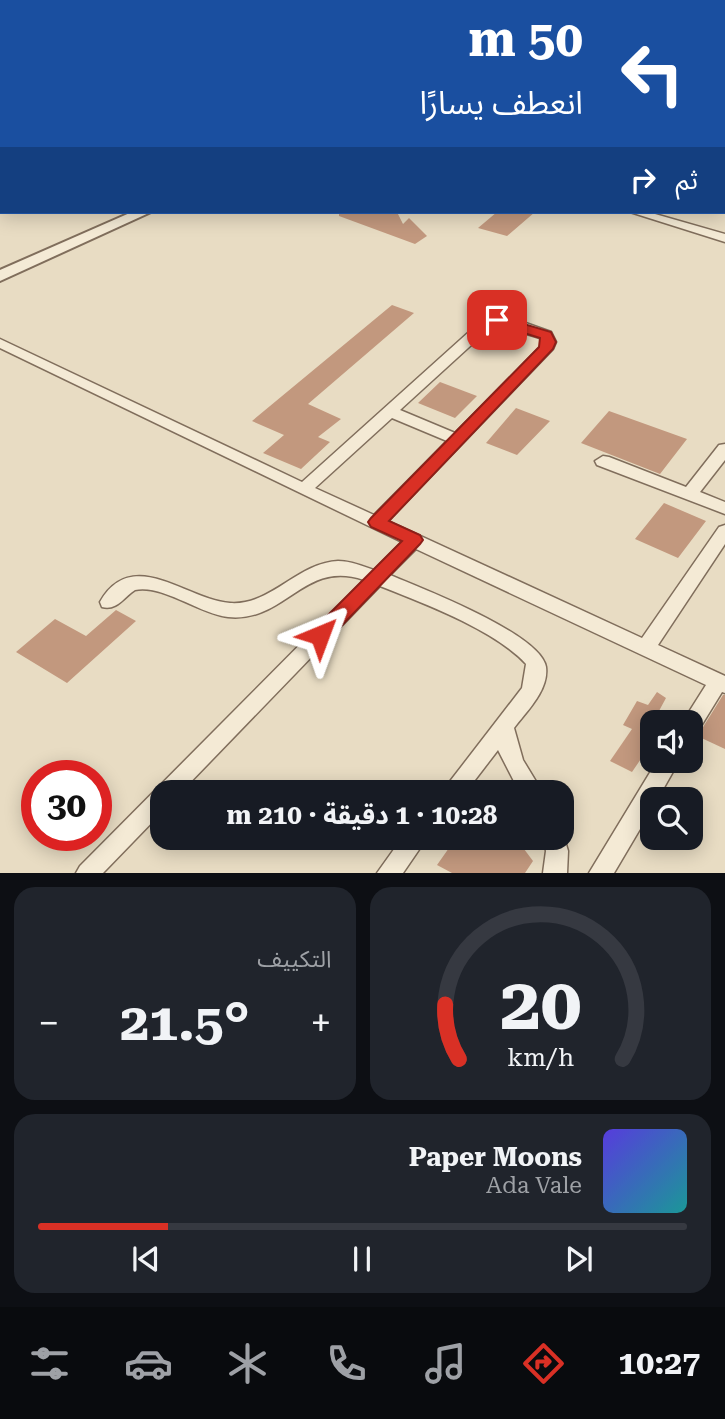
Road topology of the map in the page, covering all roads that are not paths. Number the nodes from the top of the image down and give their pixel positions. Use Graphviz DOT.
graph roads {
  1 [pos="140,214"];
  2 [pos="643,214"];
  3 [pos="725,237"];
  4 [pos="0,276"];
  5 [pos="0,344"];
  6 [pos="389,411"];
  7 [pos="457,439"];
  8 [pos="725,449"];
  9 [pos="603,461"];
  10 [pos="304,489"];
  11 [pos="689,494"];
  12 [pos="725,508"];
  13 [pos="377,522"];
  14 [pos="725,531"];
  15 [pos="414,540"];
  16 [pos="378,576"];
  17 [pos="109,602"];
  18 [pos="646,648"];
  19 [pos="721,684"];
  20 [pos="702,710"];
  21 [pos="504,726"];
  22 [pos="662,773"];
  23 [pos="178,780"];
  24 [pos="462,780"];
  25 [pos="523,780"];
  26 [pos="150,809"];
  27 [pos="407,850"];
  28 [pos="557,850"];
  29 [pos="88,873"];
  30 [pos="389,873"];
  31 [pos="555,873"];
  32 [pos="601,873"];
  1 -- 4 [label="street"];
  2 -- 3 [label="street"];
  5 -- 10 [label="street"];
  6 -- 7 [label="street"];
  6 -- 7 [label="street"];
  6 -- 10 [label="street"];
  7 -- 13 [label="street"];
  8 -- 11 [label="street"];
  9 -- 11 [label="street"];
  10 -- 13 [label="street"];
  11 -- 12 [label="street"];
  13 -- 15 [label="street"];
  14 -- 18 [label="street"];
  15 -- 16 [label="street"];
  15 -- 18 [label="street"];
  16 -- 17 [label="street"];
  16 -- 21 [label="street"];
  16 -- 23 [label="street"];
  18 -- 19 [label="street"];
  19 -- 20 [label="street"];
  21 -- 24 [label="street"];
  21 -- 25 [label="street"];
  22 -- 32 [label="street"];
  26 -- 29 [label="street"];
  27 -- 30 [label="street"];
  28 -- 31 [label="street"];
}
